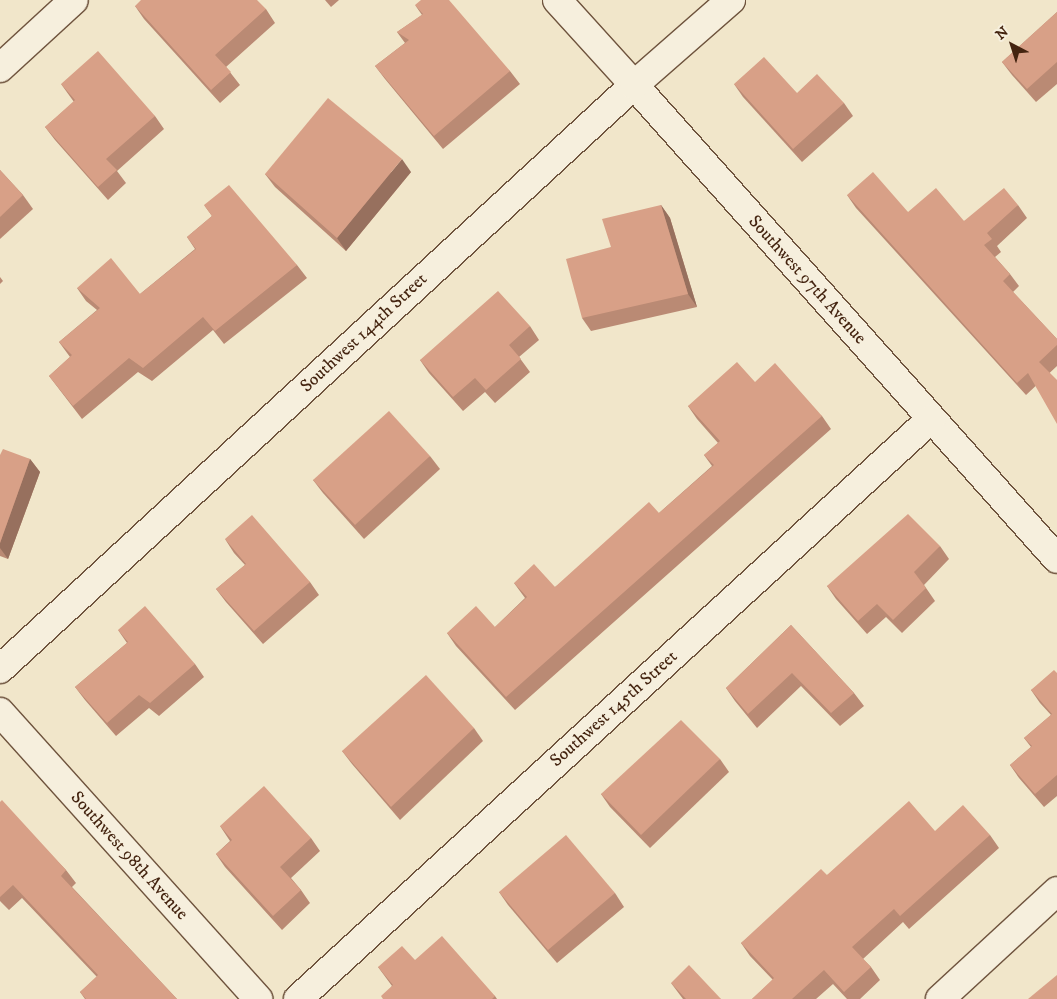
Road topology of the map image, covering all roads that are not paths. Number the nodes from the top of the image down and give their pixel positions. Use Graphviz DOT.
graph roads {
  1 [pos="74,0"];
  2 [pos="557,0"];
  3 [pos="731,0"];
  4 [pos="0,68"];
  5 [pos="634,85"];
  6 [pos="931,419"];
  7 [pos="1057,559"];
  8 [pos="0,669"];
  9 [pos="0,712"];
  10 [pos="1057,892"];
  11 [pos="258,999"];
  12 [pos="298,999"];
  13 [pos="940,999"];
  1 -- 4 [label="street"];
  2 -- 5 [label="street, Southwest 97th Avenue"];
  3 -- 5 [label="street, Southwest 144th Street"];
  5 -- 6 [label="street, Southwest 97th Avenue"];
  5 -- 8 [label="street, Southwest 144th Street"];
  6 -- 7 [label="street, Southwest 97th Avenue"];
  6 -- 12 [label="street, Southwest 145th Street"];
  9 -- 11 [label="street, Southwest 98th Avenue"];
  10 -- 13 [label="street"];
}
